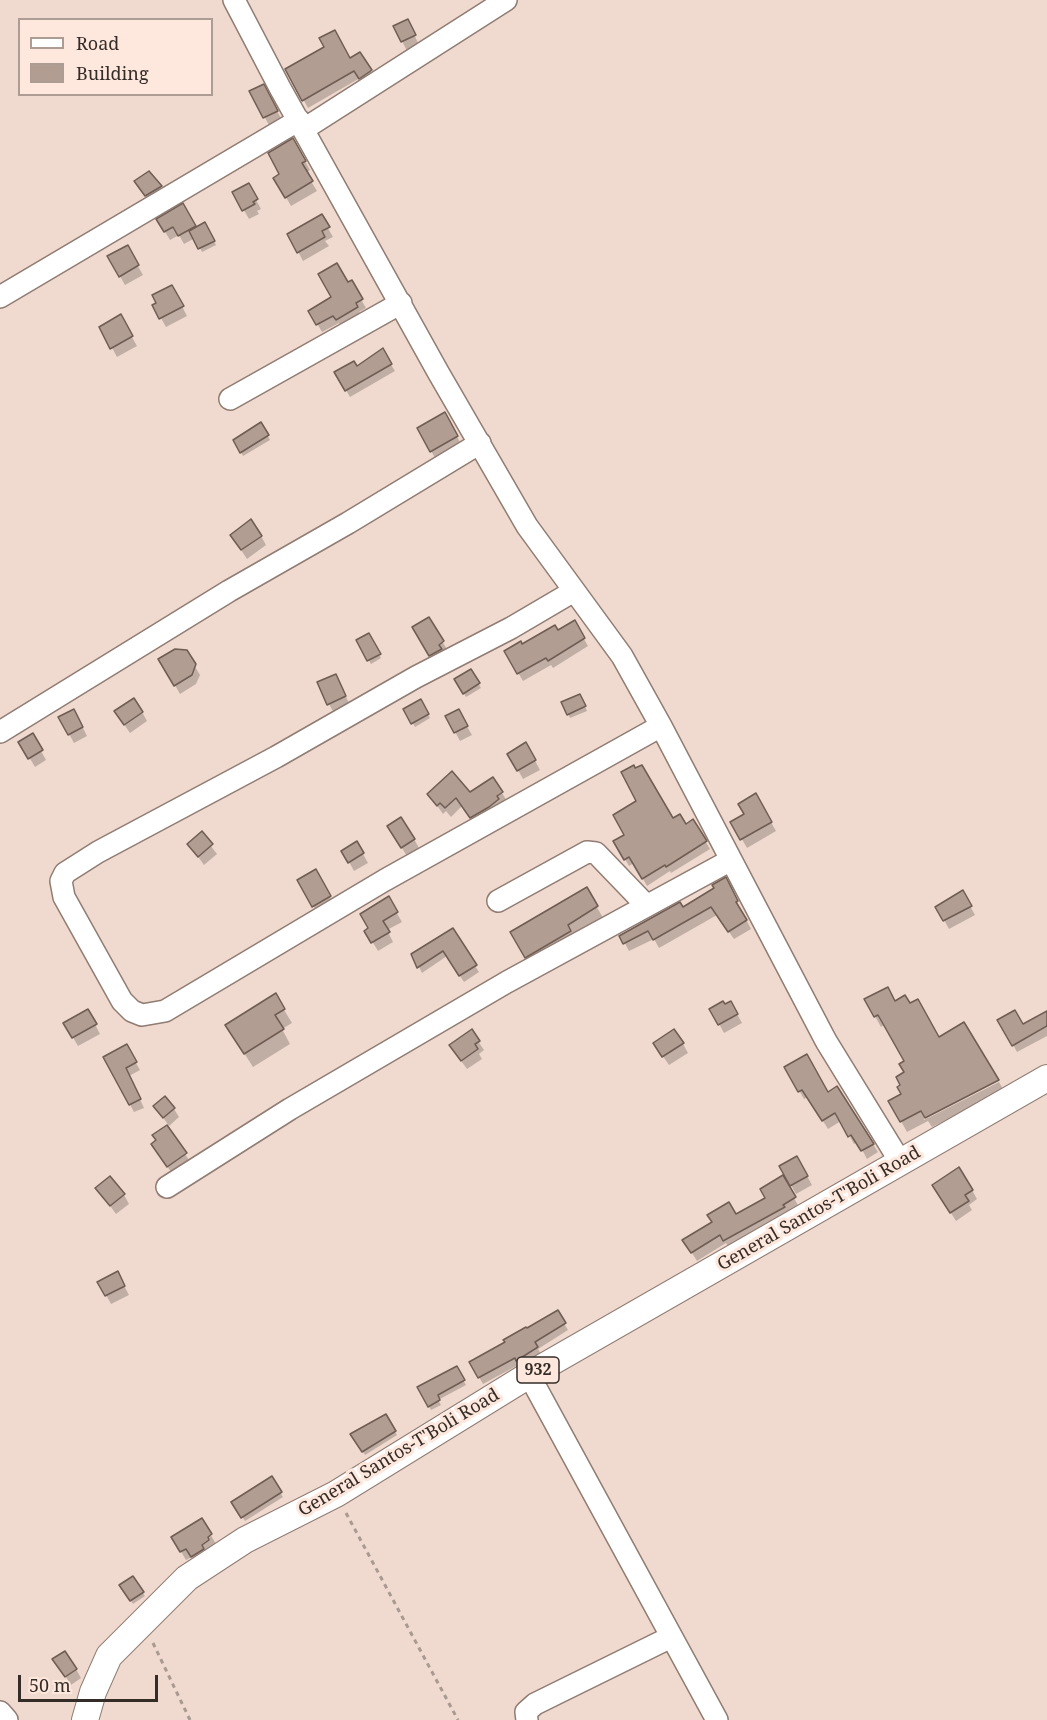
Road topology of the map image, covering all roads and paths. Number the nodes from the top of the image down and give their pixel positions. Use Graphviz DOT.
graph roads {
  1 [pos="234,0"];
  2 [pos="506,0"];
  3 [pos="302,125"];
  4 [pos="0,297"];
  5 [pos="401,303"];
  6 [pos="230,399"];
  7 [pos="480,443"];
  8 [pos="574,591"];
  9 [pos="661,726"];
  10 [pos="0,732"];
  11 [pos="731,860"];
  12 [pos="498,901"];
  13 [pos="646,905"];
  14 [pos="1047,1078"];
  15 [pos="901,1163"];
  16 [pos="167,1187"];
  17 [pos="529,1375"];
  18 [pos="336,1494"];
  19 [pos="143,1621"];
  20 [pos="671,1637"];
  21 [pos="0,1712"];
  22 [pos="7,1720"];
  23 [pos="85,1720"];
  24 [pos="190,1720"];
  25 [pos="458,1720"];
  26 [pos="527,1720"];
  27 [pos="717,1720"];
  1 -- 3 [label="street"];
  2 -- 3 [label="street"];
  3 -- 4 [label="street"];
  3 -- 5 [label="street"];
  5 -- 6 [label="street"];
  5 -- 7 [label="street"];
  7 -- 8 [label="street"];
  7 -- 10 [label="street"];
  8 -- 9 [label="street"];
  8 -- 9 [label="street"];
  9 -- 11 [label="street"];
  11 -- 13 [label="street"];
  11 -- 15 [label="street"];
  12 -- 13 [label="street"];
  13 -- 16 [label="street"];
  14 -- 15 [label="main road, General Santos-T'Boli Road / 932"];
  15 -- 17 [label="main road, General Santos-T'Boli Road / 932"];
  17 -- 18 [label="main road, General Santos-T'Boli Road / 932"];
  17 -- 20 [label="street"];
  18 -- 19 [label="main road, General Santos-T'Boli Road / 932"];
  18 -- 25 [label="path"];
  19 -- 23 [label="main road, General Santos-T'Boli Road / 932"];
  19 -- 24 [label="path"];
  20 -- 26 [label="street"];
  20 -- 27 [label="street"];
  21 -- 22 [label="street"];
}
